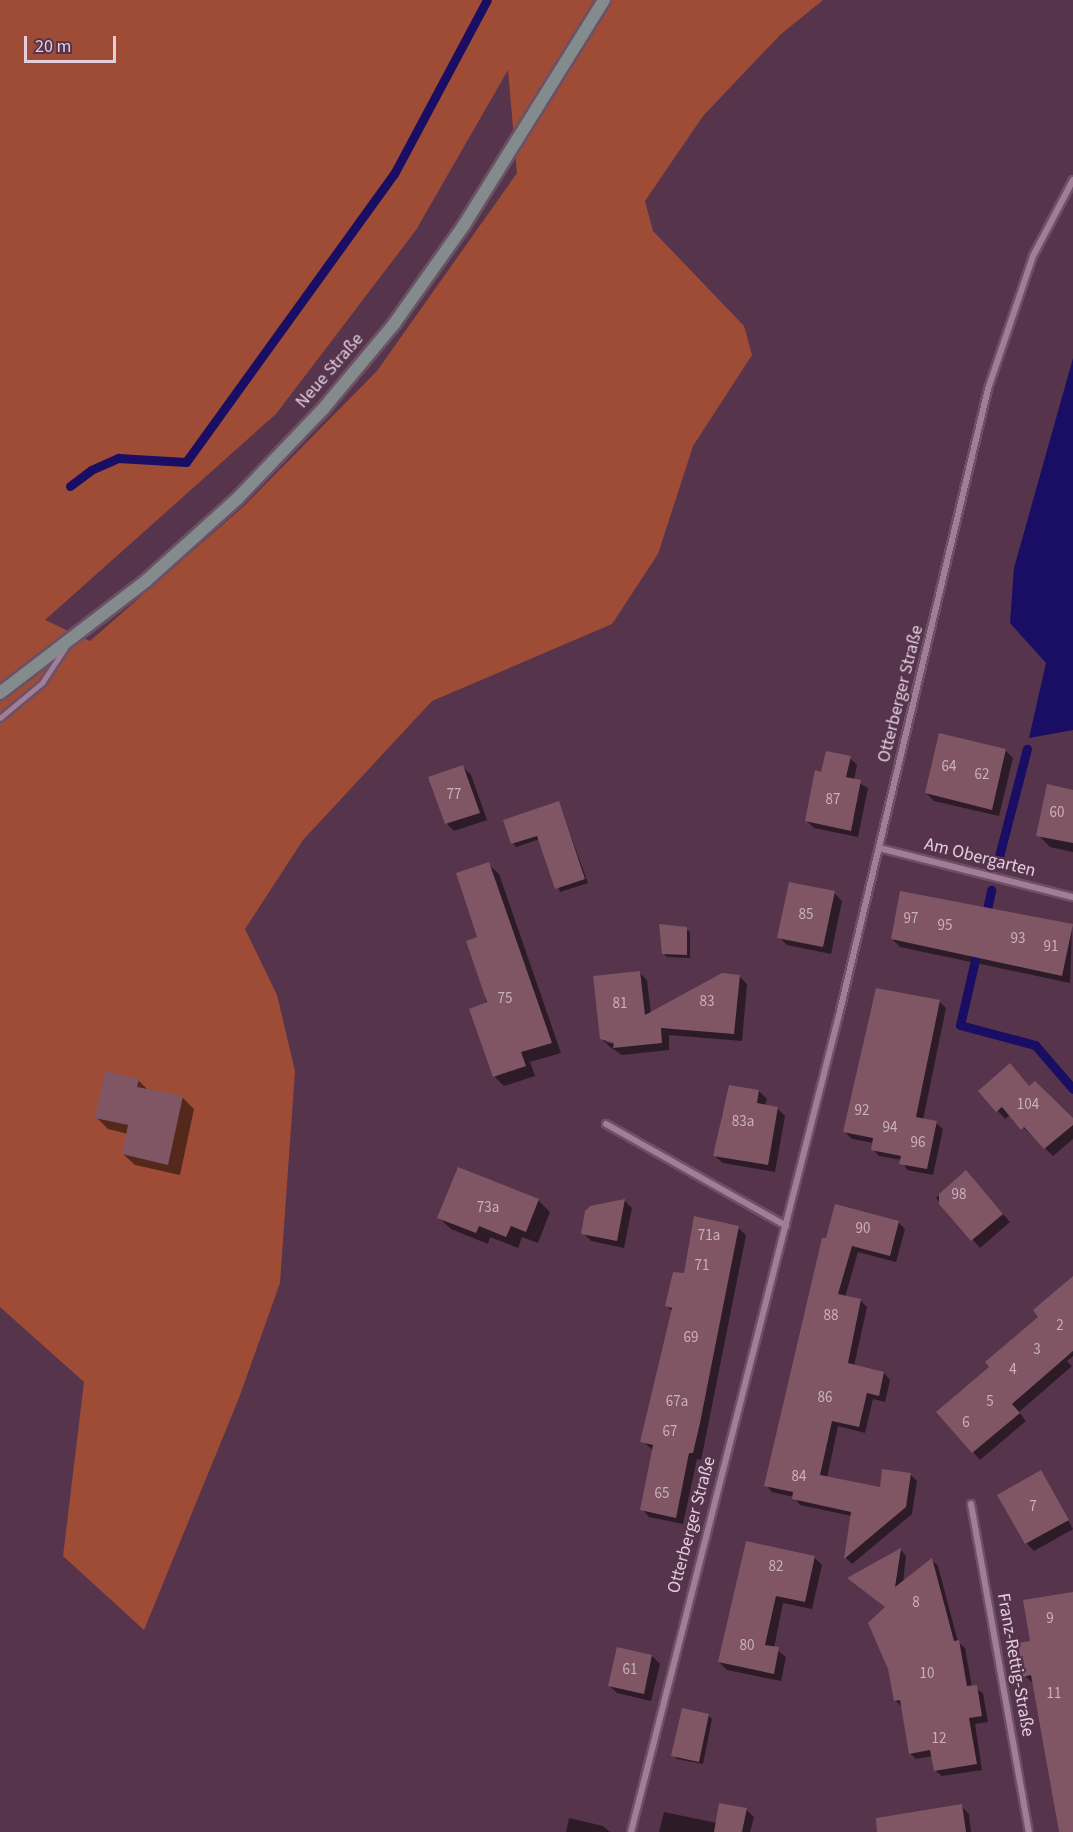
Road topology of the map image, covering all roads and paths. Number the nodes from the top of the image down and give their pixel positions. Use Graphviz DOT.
graph roads {
  1 [pos="604,0"];
  2 [pos="1073,180"];
  3 [pos="71,639"];
  4 [pos="0,693"];
  5 [pos="0,718"];
  6 [pos="879,848"];
  7 [pos="1073,897"];
  8 [pos="606,1124"];
  9 [pos="786,1226"];
  10 [pos="971,1504"];
  11 [pos="631,1832"];
  12 [pos="1029,1832"];
  1 -- 3 [label="main road, Neue Straße"];
  2 -- 6 [label="street, Otterberger Straße"];
  3 -- 4 [label="main road, Neue Straße"];
  3 -- 5 [label="lane"];
  6 -- 7 [label="street, Am Obergarten"];
  6 -- 9 [label="street, Otterberger Straße"];
  8 -- 9 [label="street"];
  9 -- 11 [label="street, Otterberger Straße"];
  10 -- 12 [label="street, Franz-Rettig-Straße"];
}
